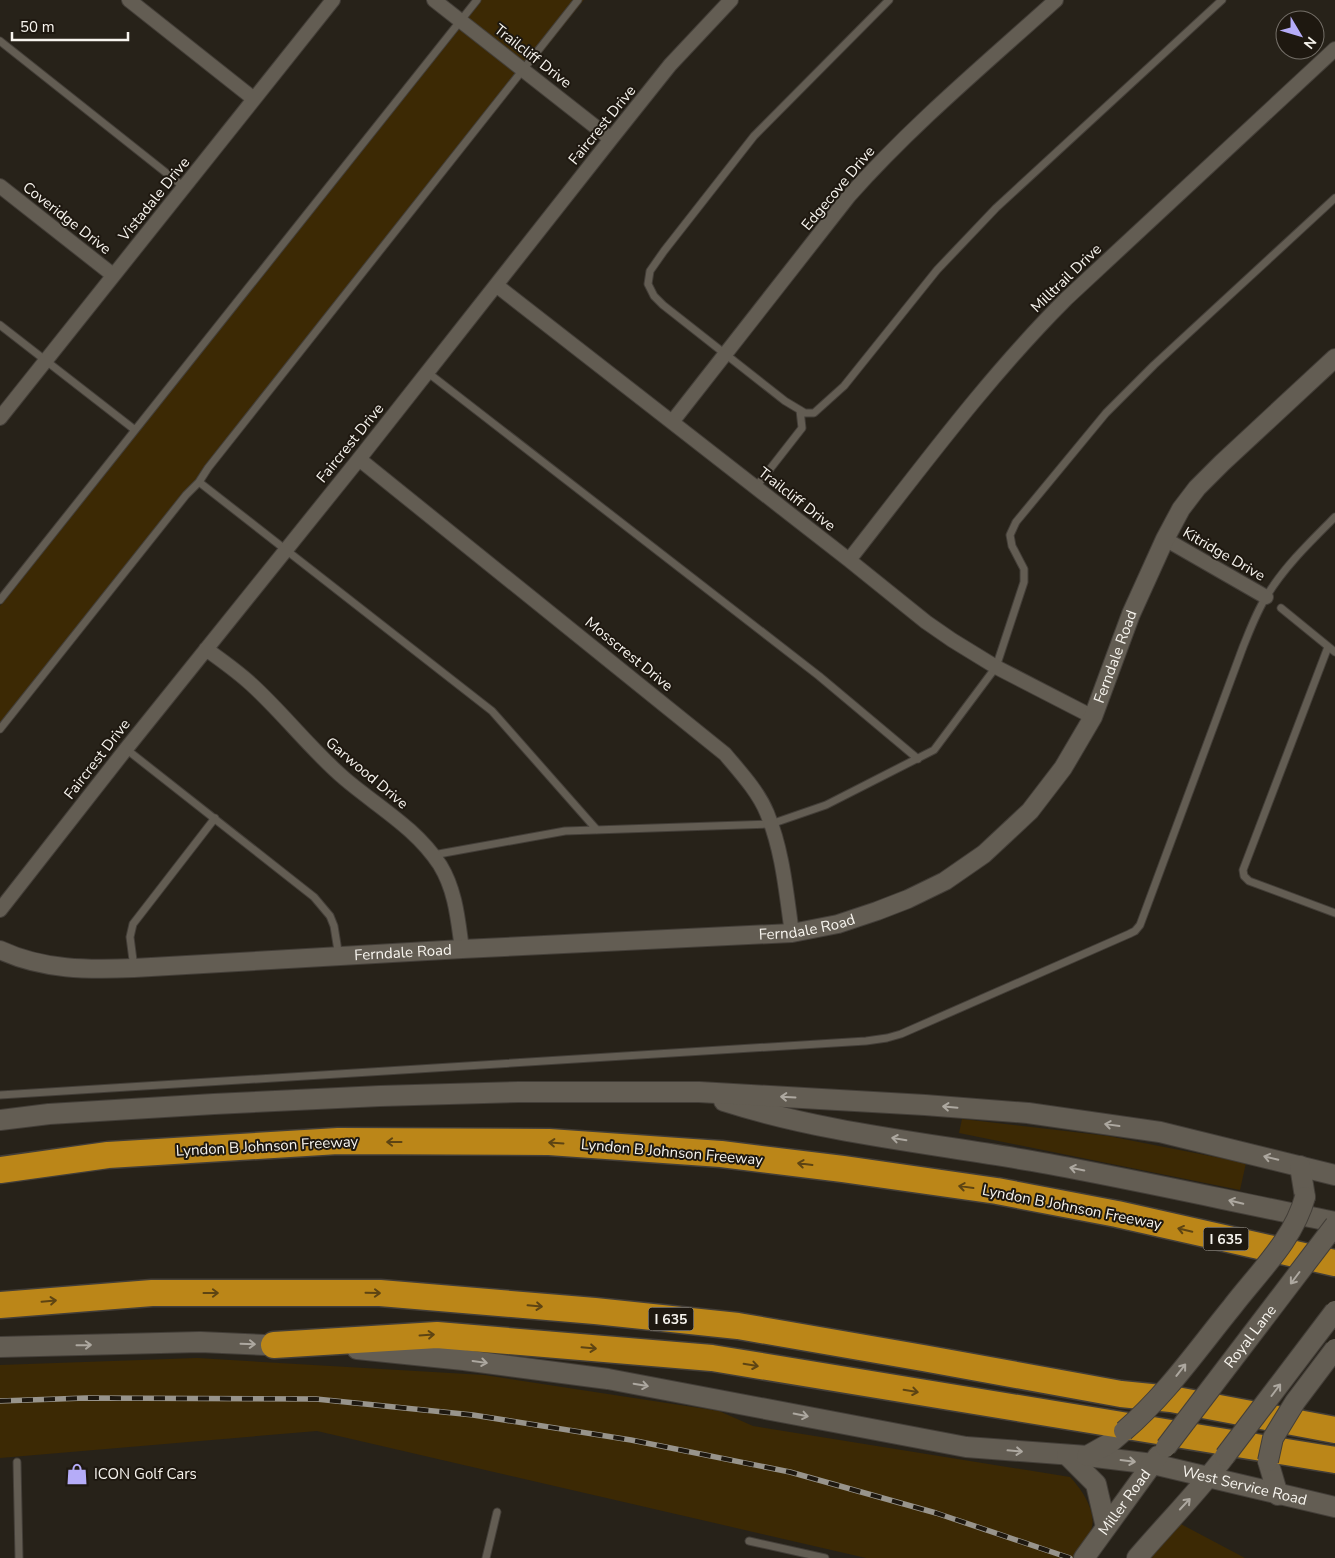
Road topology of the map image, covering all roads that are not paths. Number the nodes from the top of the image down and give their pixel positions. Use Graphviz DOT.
graph roads {
  1 [pos="129,0"];
  2 [pos="333,0"];
  3 [pos="434,0"];
  4 [pos="477,0"];
  5 [pos="578,0"];
  6 [pos="731,0"];
  7 [pos="889,0"];
  8 [pos="1056,0"];
  9 [pos="1222,0"];
  10 [pos="460,20"];
  11 [pos="0,41"];
  12 [pos="1335,49"];
  13 [pos="523,69"];
  14 [pos="254,99"];
  15 [pos="611,138"];
  16 [pos="0,186"];
  17 [pos="184,187"];
  18 [pos="1335,198"];
  19 [pos="113,275"];
  20 [pos="496,285"];
  21 [pos="0,325"];
  22 [pos="725,354"];
  23 [pos="1335,358"];
  24 [pos="45,361"];
  25 [pos="427,372"];
  26 [pos="800,410"];
  27 [pos="0,418"];
  28 [pos="672,422"];
  29 [pos="135,430"];
  30 [pos="359,458"];
  31 [pos="199,482"];
  32 [pos="756,487"];
  33 [pos="1335,517"];
  34 [pos="1165,539"];
  35 [pos="285,549"];
  36 [pos="849,560"];
  37 [pos="1266,597"];
  38 [pos="0,600"];
  39 [pos="1281,608"];
  40 [pos="1328,647"];
  41 [pos="206,649"];
  42 [pos="1335,652"];
  43 [pos="996,667"];
  44 [pos="1093,716"];
  45 [pos="0,729"];
  46 [pos="126,749"];
  47 [pos="918,759"];
  48 [pos="215,818"];
  49 [pos="771,824"];
  50 [pos="597,830"];
  51 [pos="432,855"];
  52 [pos="0,910"];
  53 [pos="1335,913"];
  54 [pos="792,933"];
  55 [pos="0,950"];
  56 [pos="462,950"];
  57 [pos="339,957"];
  58 [pos="134,968"];
  59 [pos="699,1092"];
  60 [pos="0,1095"];
  61 [pos="0,1120"];
  62 [pos="1300,1166"];
  63 [pos="0,1170"];
  64 [pos="1335,1175"];
  65 [pos="1335,1224"];
  66 [pos="1335,1263"];
  67 [pos="0,1305"];
  68 [pos="1335,1311"];
  69 [pos="274,1345"];
  70 [pos="0,1347"];
  71 [pos="1335,1350"];
  72 [pos="1335,1430"];
  73 [pos="1166,1447"];
  74 [pos="1077,1456"];
  75 [pos="1335,1460"];
  76 [pos="17,1462"];
  77 [pos="1153,1464"];
  78 [pos="1209,1478"];
  79 [pos="1278,1495"];
  80 [pos="1335,1507"];
  81 [pos="496,1512"];
  82 [pos="1106,1527"];
  83 [pos="749,1541"];
  84 [pos="19,1558"];
  85 [pos="486,1558"];
  86 [pos="825,1558"];
  87 [pos="1084,1558"];
  88 [pos="1138,1558"];
  1 -- 14 [label="street"];
  2 -- 14 [label="street, Vistadale Drive"];
  3 -- 10 [label="street, Trailcliff Drive"];
  4 -- 10 [label="lane"];
  5 -- 13 [label="lane"];
  6 -- 15 [label="street, Faircrest Drive"];
  7 -- 22 [label="lane"];
  8 -- 22 [label="street, Edgecove Drive"];
  9 -- 26 [label="lane"];
  10 -- 13 [label="street, Trailcliff Drive"];
  10 -- 29 [label="lane"];
  11 -- 17 [label="lane"];
  12 -- 36 [label="street, Milltrail Drive"];
  13 -- 15 [label="street, Trailcliff Drive"];
  13 -- 31 [label="lane"];
  14 -- 17 [label="street, Vistadale Drive"];
  15 -- 20 [label="street, Faircrest Drive"];
  16 -- 19 [label="street, Coveridge Drive"];
  17 -- 19 [label="street, Vistadale Drive"];
  18 -- 43 [label="lane"];
  19 -- 24 [label="street, Vistadale Drive"];
  20 -- 25 [label="street, Faircrest Drive"];
  20 -- 28 [label="street, Trailcliff Drive"];
  21 -- 24 [label="lane"];
  22 -- 26 [label="lane"];
  22 -- 28 [label="street, Edgecove Drive"];
  23 -- 34 [label="street, Ferndale Road"];
  24 -- 27 [label="street, Vistadale Drive"];
  24 -- 29 [label="lane"];
  25 -- 30 [label="street, Faircrest Drive"];
  25 -- 47 [label="lane"];
  26 -- 32 [label="lane"];
  28 -- 32 [label="street, Trailcliff Drive"];
  29 -- 38 [label="lane"];
  30 -- 35 [label="street, Faircrest Drive"];
  30 -- 49 [label="street, Mosscrest Drive"];
  31 -- 35 [label="lane"];
  31 -- 45 [label="lane"];
  32 -- 36 [label="street, Trailcliff Drive"];
  33 -- 37 [label="lane"];
  34 -- 37 [label="street, Kitridge Drive"];
  34 -- 44 [label="street, Ferndale Road"];
  35 -- 41 [label="street, Faircrest Drive"];
  35 -- 50 [label="lane"];
  36 -- 43 [label="street, Trailcliff Drive"];
  37 -- 60 [label="lane"];
  39 -- 40 [label="lane"];
  40 -- 42 [label="lane"];
  40 -- 53 [label="lane"];
  41 -- 46 [label="street, Faircrest Drive"];
  41 -- 51 [label="street, Garwood Drive"];
  43 -- 44 [label="street, Trailcliff Drive"];
  43 -- 47 [label="lane"];
  44 -- 54 [label="street, Ferndale Road"];
  46 -- 48 [label="lane"];
  46 -- 52 [label="street, Faircrest Drive"];
  47 -- 49 [label="lane"];
  48 -- 57 [label="lane"];
  48 -- 58 [label="lane"];
  49 -- 50 [label="lane"];
  49 -- 54 [label="street, Mosscrest Drive"];
  50 -- 51 [label="lane"];
  51 -- 56 [label="street, Garwood Drive"];
  54 -- 56 [label="street, Ferndale Road"];
  55 -- 58 [label="street, Ferndale Road"];
  56 -- 57 [label="street, Ferndale Road"];
  57 -- 58 [label="street, Ferndale Road"];
  59 -- 61 [label="main road"];
  62 -- 59 [label="main road, one-way"];
  65 -- 59 [label="main road, one-way"];
  62 -- 64 [label="main road"];
  74 -- 62 [label="main road, one-way, bridge"];
  66 -- 63 [label="highway, Lyndon B Johnson Freeway / I 635, one-way"];
  65 -- 73 [label="main road, Royal Lane, one-way, bridge"];
  67 -- 72 [label="highway, I 635, one-way"];
  78 -- 68 [label="main road, one-way, bridge"];
  70 -- 69 [label="main road, West Service Road, one-way"];
  69 -- 74 [label="main road, West Service Road, one-way"];
  69 -- 75 [label="highway, one-way"];
  71 -- 79 [label="main road, bridge"];
  73 -- 77 [label="main road, Miller Road"];
  74 -- 77 [label="main road, West Service Road, one-way"];
  74 -- 82 [label="main road"];
  76 -- 84 [label="lane"];
  77 -- 78 [label="main road, West Service Road"];
  77 -- 82 [label="main road, Miller Road"];
  78 -- 79 [label="main road, West Service Road"];
  88 -- 78 [label="main road, one-way"];
  79 -- 80 [label="main road, West Service Road"];
  81 -- 85 [label="lane"];
  82 -- 87 [label="main road, Miller Road"];
  83 -- 86 [label="lane"];
}
